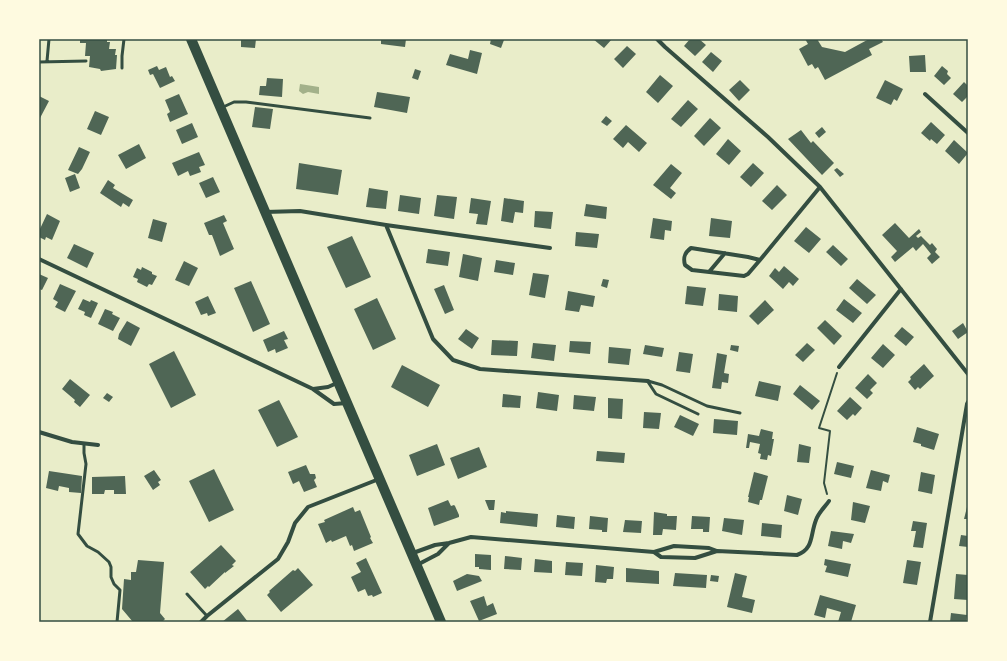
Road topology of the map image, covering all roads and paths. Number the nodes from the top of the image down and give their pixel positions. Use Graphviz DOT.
graph roads {
  1 [pos="49,39"];
  2 [pos="124,39"];
  3 [pos="191,39"];
  4 [pos="657,39"];
  5 [pos="86,61"];
  6 [pos="39,62"];
  7 [pos="47,62"];
  8 [pos="122,68"];
  9 [pos="925,94"];
  10 [pos="220,108"];
  11 [pos="370,118"];
  12 [pos="968,133"];
  13 [pos="820,187"];
  14 [pos="265,212"];
  15 [pos="386,226"];
  16 [pos="550,248"];
  17 [pos="725,254"];
  18 [pos="39,259"];
  19 [pos="760,260"];
  20 [pos="709,272"];
  21 [pos="901,289"];
  22 [pos="838,368"];
  23 [pos="968,374"];
  24 [pos="648,382"];
  25 [pos="338,383"];
  26 [pos="313,389"];
  27 [pos="347,402"];
  28 [pos="968,402"];
  29 [pos="698,414"];
  30 [pos="740,414"];
  31 [pos="39,432"];
  32 [pos="84,444"];
  33 [pos="98,444"];
  34 [pos="379,479"];
  35 [pos="829,501"];
  36 [pos="449,543"];
  37 [pos="717,551"];
  38 [pos="654,552"];
  39 [pos="411,553"];
  40 [pos="416,566"];
  41 [pos="187,594"];
  42 [pos="207,616"];
  43 [pos="117,622"];
  44 [pos="201,622"];
  45 [pos="441,622"];
  46 [pos="930,622"];
  1 -- 7 [label="lane"];
  2 -- 8 [label="lane"];
  3 -- 10 [label="main road"];
  4 -- 13 [label="street"];
  5 -- 7 [label="lane"];
  6 -- 7 [label="lane"];
  9 -- 12 [label="street"];
  10 -- 11 [label="lane"];
  10 -- 14 [label="main road"];
  13 -- 19 [label="street"];
  13 -- 21 [label="street"];
  14 -- 15 [label="street"];
  14 -- 25 [label="main road"];
  15 -- 16 [label="street"];
  15 -- 24 [label="street"];
  17 -- 19 [label="street"];
  17 -- 20 [label="street"];
  17 -- 20 [label="street"];
  18 -- 26 [label="street"];
  19 -- 20 [label="street"];
  21 -- 22 [label="street"];
  21 -- 23 [label="street"];
  22 -- 35 [label="path"];
  24 -- 29 [label="lane"];
  24 -- 30 [label="lane"];
  25 -- 26 [label="street"];
  25 -- 27 [label="main road"];
  26 -- 27 [label="street"];
  27 -- 34 [label="main road"];
  28 -- 46 [label="street"];
  31 -- 32 [label="street"];
  32 -- 33 [label="street"];
  32 -- 43 [label="lane"];
  34 -- 39 [label="main road"];
  34 -- 42 [label="street"];
  35 -- 37 [label="street"];
  36 -- 38 [label="street"];
  36 -- 39 [label="street"];
  36 -- 40 [label="street"];
  37 -- 38 [label="street"];
  37 -- 38 [label="street"];
  39 -- 40 [label="main road"];
  40 -- 45 [label="main road"];
  41 -- 42 [label="lane"];
  42 -- 44 [label="street"];
}
